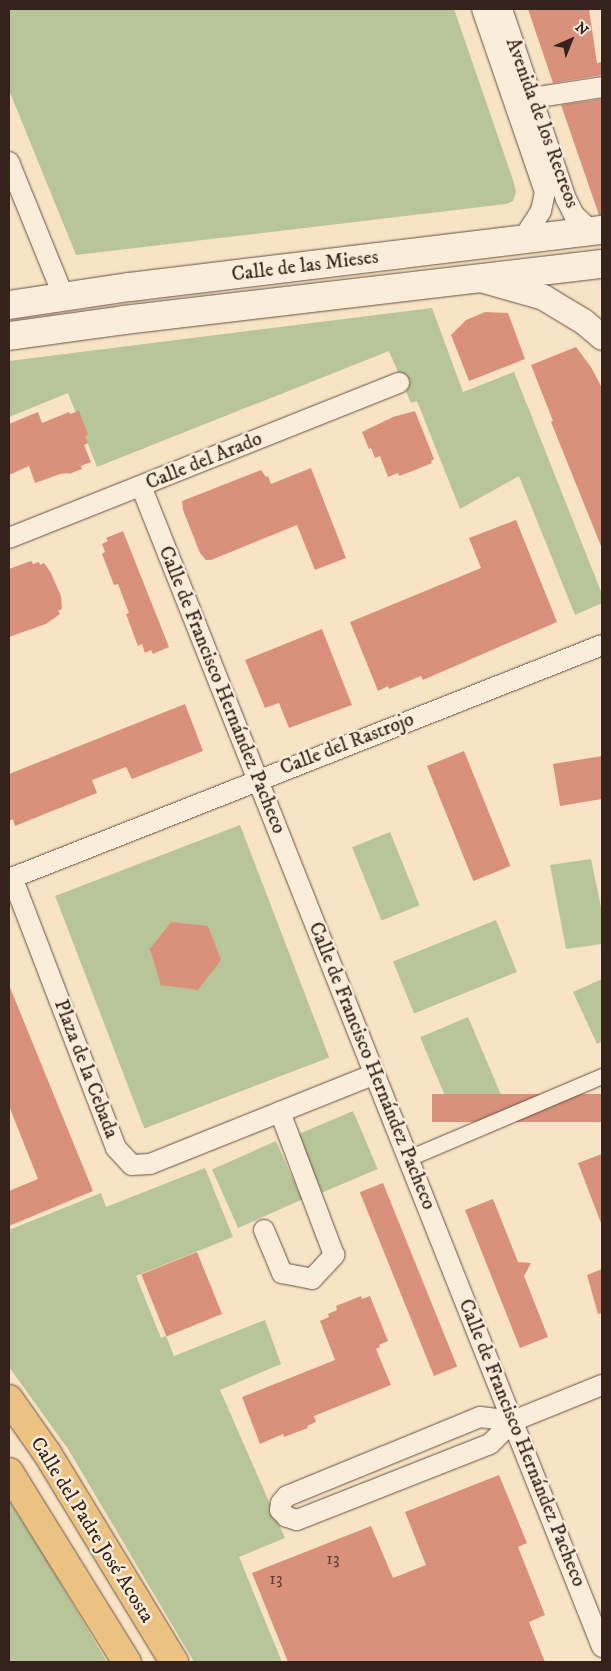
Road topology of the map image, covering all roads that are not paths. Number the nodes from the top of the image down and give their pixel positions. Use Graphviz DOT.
graph roads {
  1 [pos="482,9"];
  2 [pos="502,9"];
  3 [pos="602,87"];
  4 [pos="532,98"];
  5 [pos="9,162"];
  6 [pos="597,231"];
  7 [pos="522,240"];
  8 [pos="602,264"];
  9 [pos="478,278"];
  10 [pos="63,296"];
  11 [pos="9,305"];
  12 [pos="124,320"];
  13 [pos="9,335"];
  14 [pos="602,337"];
  15 [pos="399,383"];
  16 [pos="141,486"];
  17 [pos="9,538"];
  18 [pos="602,645"];
  19 [pos="257,779"];
  20 [pos="10,878"];
  21 [pos="374,1074"];
  22 [pos="602,1076"];
  23 [pos="280,1112"];
  24 [pos="418,1154"];
  25 [pos="264,1230"];
  26 [pos="602,1385"];
  27 [pos="9,1399"];
  28 [pos="513,1421"];
  29 [pos="9,1472"];
  30 [pos="602,1647"];
  31 [pos="127,1662"];
  32 [pos="174,1662"];
  1 -- 7 [label="street, Avenida de los Recreos"];
  2 -- 4 [label="street, Avenida de los Recreos"];
  3 -- 4 [label="street"];
  4 -- 6 [label="street, Avenida de los Recreos"];
  5 -- 10 [label="street"];
  6 -- 7 [label="main road, Calle de las Mieses"];
  7 -- 8 [label="main road"];
  7 -- 10 [label="main road, Calle de las Mieses"];
  8 -- 9 [label="main road, Calle de las Mieses"];
  9 -- 12 [label="main road, Calle de las Mieses"];
  9 -- 14 [label="street"];
  10 -- 11 [label="main road, Calle de las Mieses"];
  10 -- 12 [label="main road"];
  10 -- 13 [label="main road"];
  12 -- 13 [label="main road, Calle de las Mieses"];
  15 -- 16 [label="street, Calle del Arado"];
  16 -- 17 [label="street, Calle del Arado"];
  16 -- 19 [label="street, Calle de Francisco Hernández Pacheco"];
  18 -- 19 [label="street, Calle del Rastrojo"];
  19 -- 20 [label="street, Calle del Rastrojo"];
  19 -- 21 [label="street, Calle de Francisco Hernández Pacheco"];
  20 -- 23 [label="street, Plaza de la Cebada"];
  21 -- 23 [label="street, Plaza de la Cebada"];
  21 -- 28 [label="street, Calle de Francisco Hernández Pacheco"];
  22 -- 24 [label="street"];
  23 -- 25 [label="street"];
  26 -- 28 [label="street"];
  27 -- 32 [label="highway, Calle del Padre José Acosta"];
  28 -- 28 [label="street"];
  28 -- 30 [label="street, Calle de Francisco Hernández Pacheco"];
  29 -- 31 [label="highway, Calle del Padre José Acosta"];
}
